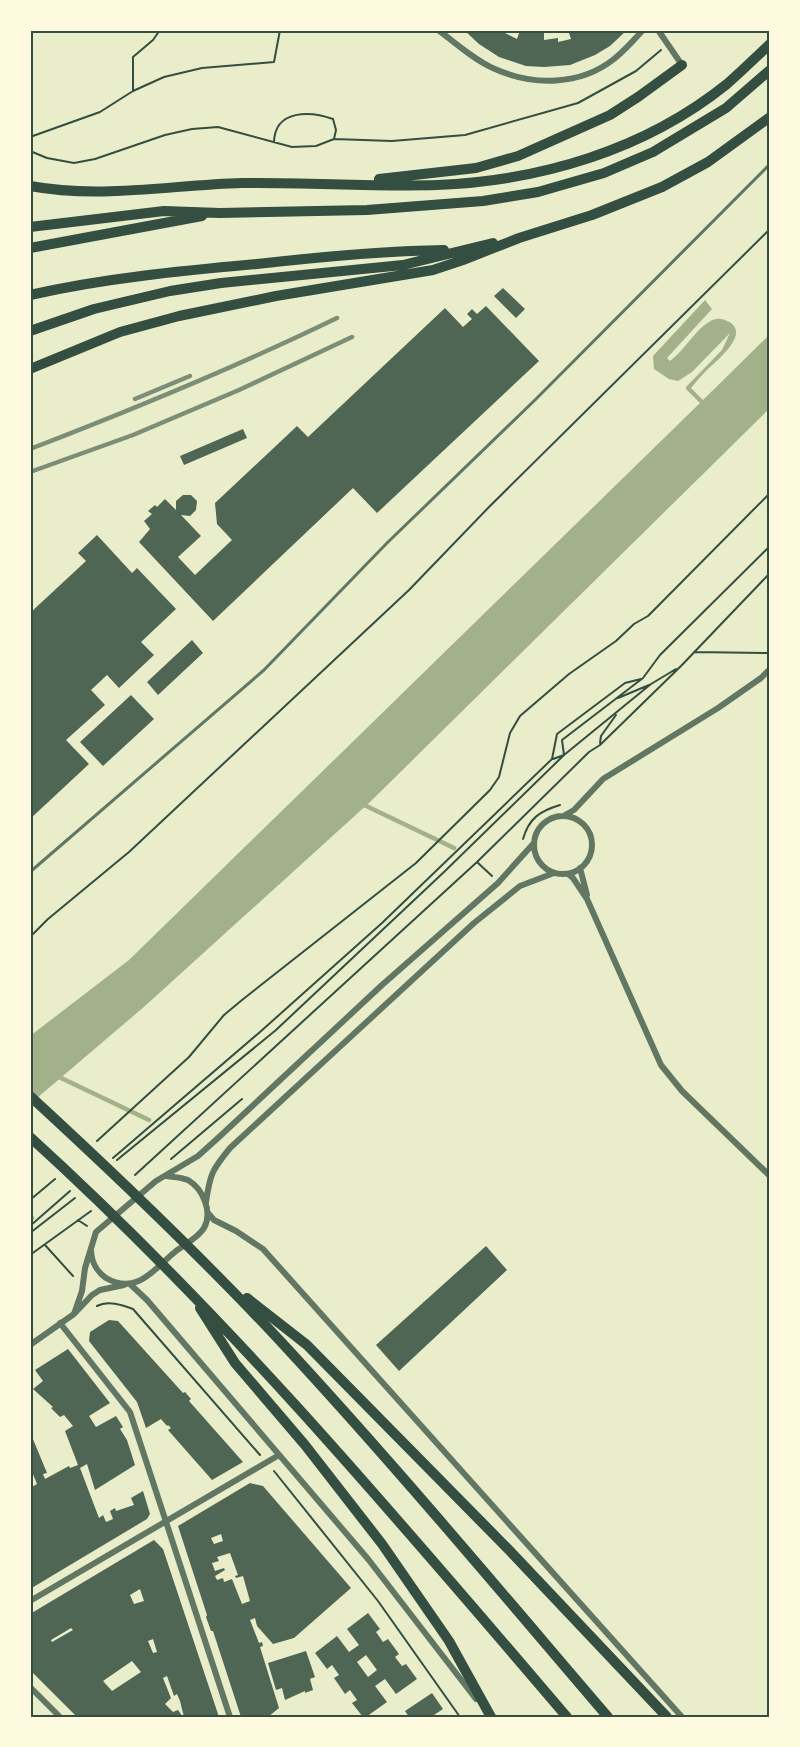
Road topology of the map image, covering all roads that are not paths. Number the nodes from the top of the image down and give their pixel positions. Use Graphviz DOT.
graph roads {
  1 [pos="438,30"];
  2 [pos="643,30"];
  3 [pos="658,30"];
  4 [pos="770,44"];
  5 [pos="682,65"];
  6 [pos="770,70"];
  7 [pos="770,117"];
  8 [pos="770,164"];
  9 [pos="326,185"];
  10 [pos="30,186"];
  11 [pos="220,213"];
  12 [pos="30,227"];
  13 [pos="519,238"];
  14 [pos="30,248"];
  15 [pos="461,249"];
  16 [pos="30,295"];
  17 [pos="30,331"];
  18 [pos="31,369"];
  19 [pos="770,669"];
  20 [pos="565,815"];
  21 [pos="533,844"];
  22 [pos="580,868"];
  23 [pos="30,872"];
  24 [pos="554,873"];
  25 [pos="568,874"];
  26 [pos="587,899"];
  27 [pos="30,1096"];
  28 [pos="30,1137"];
  29 [pos="165,1176"];
  30 [pos="770,1176"];
  31 [pos="206,1202"];
  32 [pos="208,1213"];
  33 [pos="91,1248"];
  34 [pos="210,1268"];
  35 [pos="128,1285"];
  36 [pos="186,1288"];
  37 [pos="74,1314"];
  38 [pos="60,1323"];
  39 [pos="30,1345"];
  40 [pos="279,1455"];
  41 [pos="166,1522"];
  42 [pos="30,1601"];
  43 [pos="30,1687"];
  44 [pos="60,1717"];
  45 [pos="230,1717"];
  46 [pos="490,1717"];
  47 [pos="567,1717"];
  48 [pos="608,1717"];
  49 [pos="668,1717"];
  50 [pos="682,1717"];
  1 -- 2 [label="street"];
  3 -- 5 [label="street"];
  4 -- 9 [label="highway"];
  5 -- 9 [label="highway"];
  6 -- 11 [label="highway"];
  7 -- 13 [label="highway"];
  8 -- 23 [label="lane"];
  9 -- 10 [label="highway"];
  11 -- 12 [label="highway"];
  11 -- 14 [label="highway"];
  13 -- 15 [label="highway"];
  13 -- 18 [label="highway"];
  15 -- 16 [label="highway"];
  15 -- 17 [label="highway"];
  19 -- 20 [label="street"];
  20 -- 21 [label="street"];
  20 -- 22 [label="street"];
  21 -- 24 [label="street"];
  21 -- 29 [label="street"];
  22 -- 25 [label="street"];
  22 -- 26 [label="street"];
  24 -- 25 [label="street"];
  24 -- 31 [label="street"];
  25 -- 26 [label="street"];
  26 -- 30 [label="street"];
  27 -- 34 [label="highway"];
  28 -- 36 [label="highway"];
  29 -- 31 [label="street"];
  29 -- 33 [label="street"];
  31 -- 32 [label="street"];
  32 -- 35 [label="street"];
  32 -- 50 [label="street"];
  33 -- 35 [label="street"];
  33 -- 37 [label="street"];
  34 -- 48 [label="highway"];
  34 -- 49 [label="highway"];
  35 -- 37 [label="street"];
  35 -- 40 [label="street"];
  36 -- 46 [label="highway"];
  36 -- 47 [label="highway"];
  37 -- 38 [label="street"];
  38 -- 39 [label="street"];
  38 -- 41 [label="street"];
  40 -- 41 [label="street"];
  40 -- 46 [label="street"];
  41 -- 42 [label="street"];
  41 -- 45 [label="street"];
  43 -- 44 [label="street"];
}
